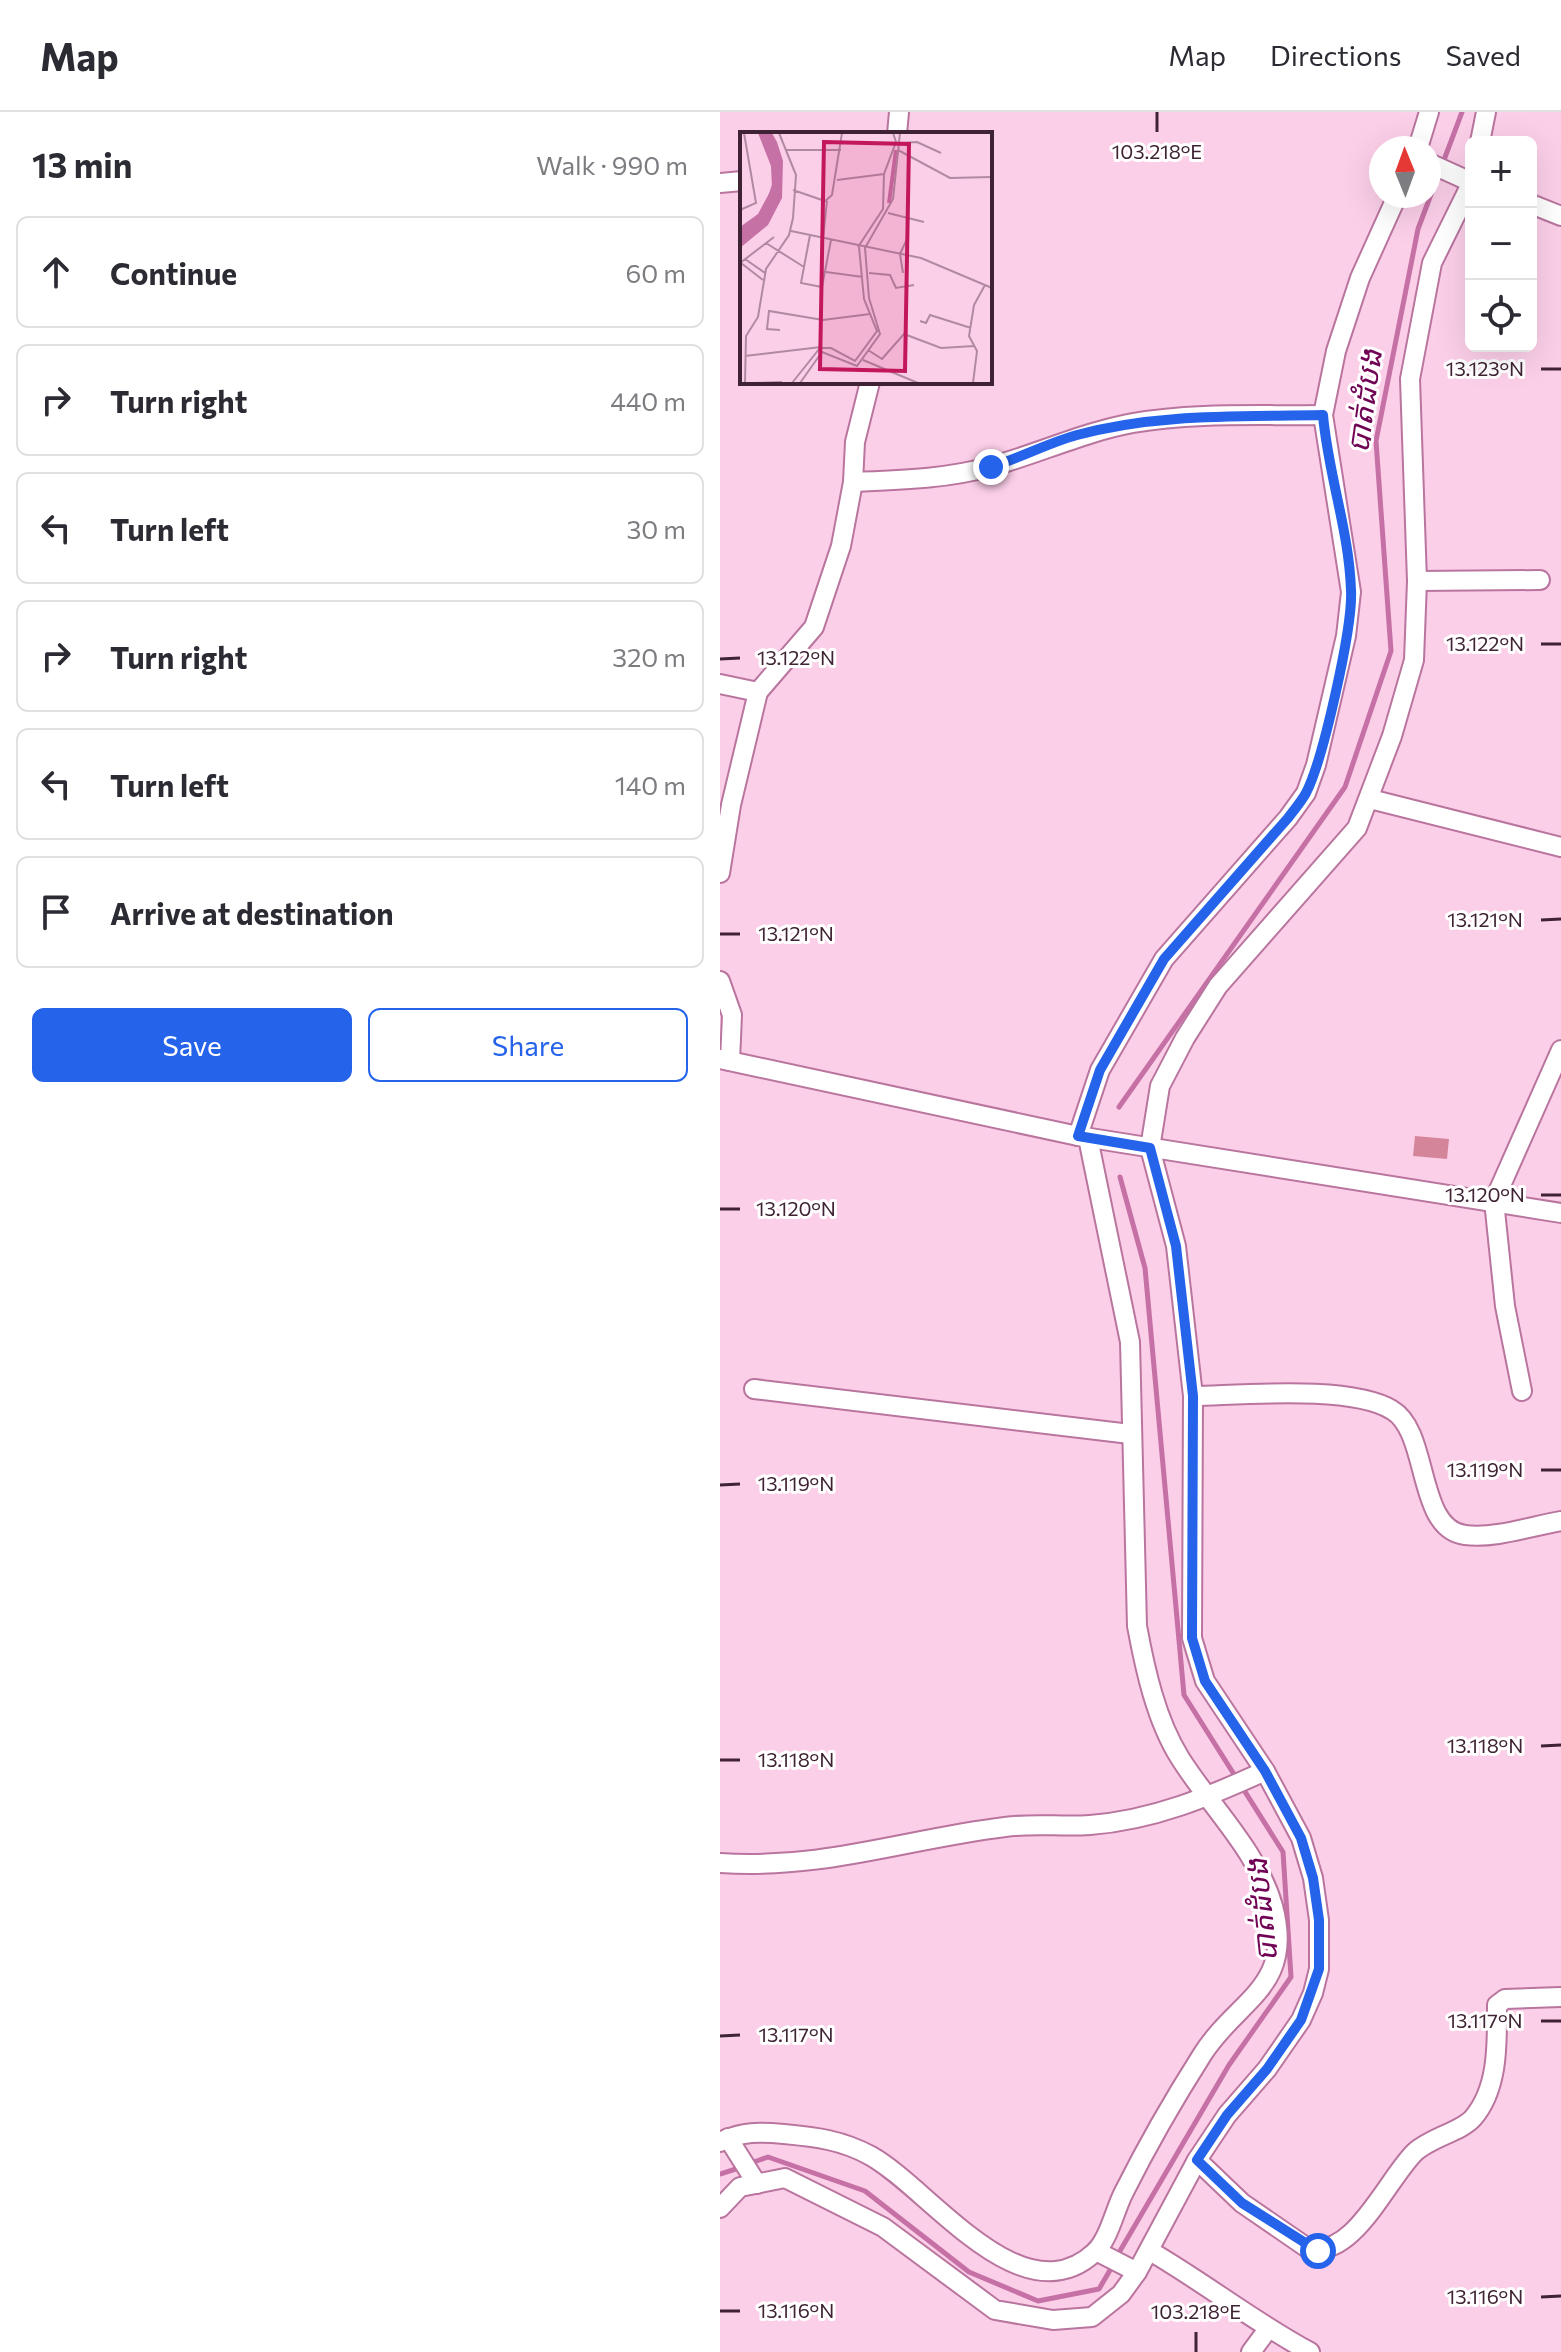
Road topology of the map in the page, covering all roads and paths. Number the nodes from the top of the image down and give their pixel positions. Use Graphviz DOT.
graph roads {
  1 [pos="899,112"];
  2 [pos="1429,112"];
  3 [pos="1486,112"];
  4 [pos="897,132"];
  5 [pos="1422,136"];
  6 [pos="1481,136"];
  7 [pos="1441,168"];
  8 [pos="1465,180"];
  9 [pos="740,181"];
  10 [pos="720,183"];
  11 [pos="1465,195"];
  12 [pos="1537,206"];
  13 [pos="1392,208"];
  14 [pos="1561,216"];
  15 [pos="870,384"];
  16 [pos="1323,415"];
  17 [pos="853,482"];
  18 [pos="1540,580"];
  19 [pos="1417,581"];
  20 [pos="720,684"];
  21 [pos="758,692"];
  22 [pos="1370,799"];
  23 [pos="1561,847"];
  24 [pos="720,873"];
  25 [pos="720,981"];
  26 [pos="1561,1050"];
  27 [pos="725,1060"];
  28 [pos="1083,1137"];
  29 [pos="1150,1148"];
  30 [pos="1494,1201"];
  31 [pos="1561,1213"];
  32 [pos="754,1389"];
  33 [pos="1522,1391"];
  34 [pos="1193,1396"];
  35 [pos="1130,1434"];
  36 [pos="1561,1521"];
  37 [pos="1265,1771"];
  38 [pos="1208,1797"];
  39 [pos="720,1863"];
  40 [pos="1561,1997"];
  41 [pos="723,2136"];
  42 [pos="1197,2160"];
  43 [pos="753,2179"];
  44 [pos="720,2208"];
  45 [pos="1150,2251"];
  46 [pos="1109,2257"];
  47 [pos="1137,2272"];
  48 [pos="1268,2329"];
  49 [pos="1251,2352"];
  50 [pos="1310,2352"];
  1 -- 4 [label="street"];
  2 -- 5 [label="street"];
  3 -- 6 [label="street"];
  7 -- 8 [label="street"];
  9 -- 10 [label="street"];
  11 -- 19 [label="street"];
  12 -- 14 [label="street"];
  13 -- 16 [label="street"];
  15 -- 17 [label="street"];
  16 -- 17 [label="street"];
  16 -- 28 [label="street"];
  17 -- 21 [label="street"];
  18 -- 19 [label="street"];
  19 -- 22 [label="street"];
  20 -- 21 [label="street"];
  21 -- 24 [label="street"];
  22 -- 23 [label="street"];
  22 -- 29 [label="street"];
  25 -- 27 [label="street"];
  26 -- 30 [label="street"];
  27 -- 28 [label="street"];
  28 -- 29 [label="street"];
  28 -- 35 [label="street"];
  29 -- 30 [label="street"];
  29 -- 34 [label="street"];
  30 -- 31 [label="street"];
  30 -- 33 [label="street"];
  32 -- 35 [label="street"];
  34 -- 36 [label="street"];
  34 -- 37 [label="street"];
  35 -- 38 [label="street"];
  37 -- 38 [label="street"];
  37 -- 42 [label="street"];
  38 -- 39 [label="street"];
  38 -- 46 [label="street"];
  40 -- 42 [label="street"];
  41 -- 43 [label="street"];
  41 -- 46 [label="street"];
  42 -- 45 [label="street"];
  43 -- 44 [label="street"];
  43 -- 47 [label="street"];
  45 -- 47 [label="street"];
  45 -- 48 [label="street"];
  46 -- 47 [label="street"];
  48 -- 49 [label="street"];
  48 -- 50 [label="street"];
}
